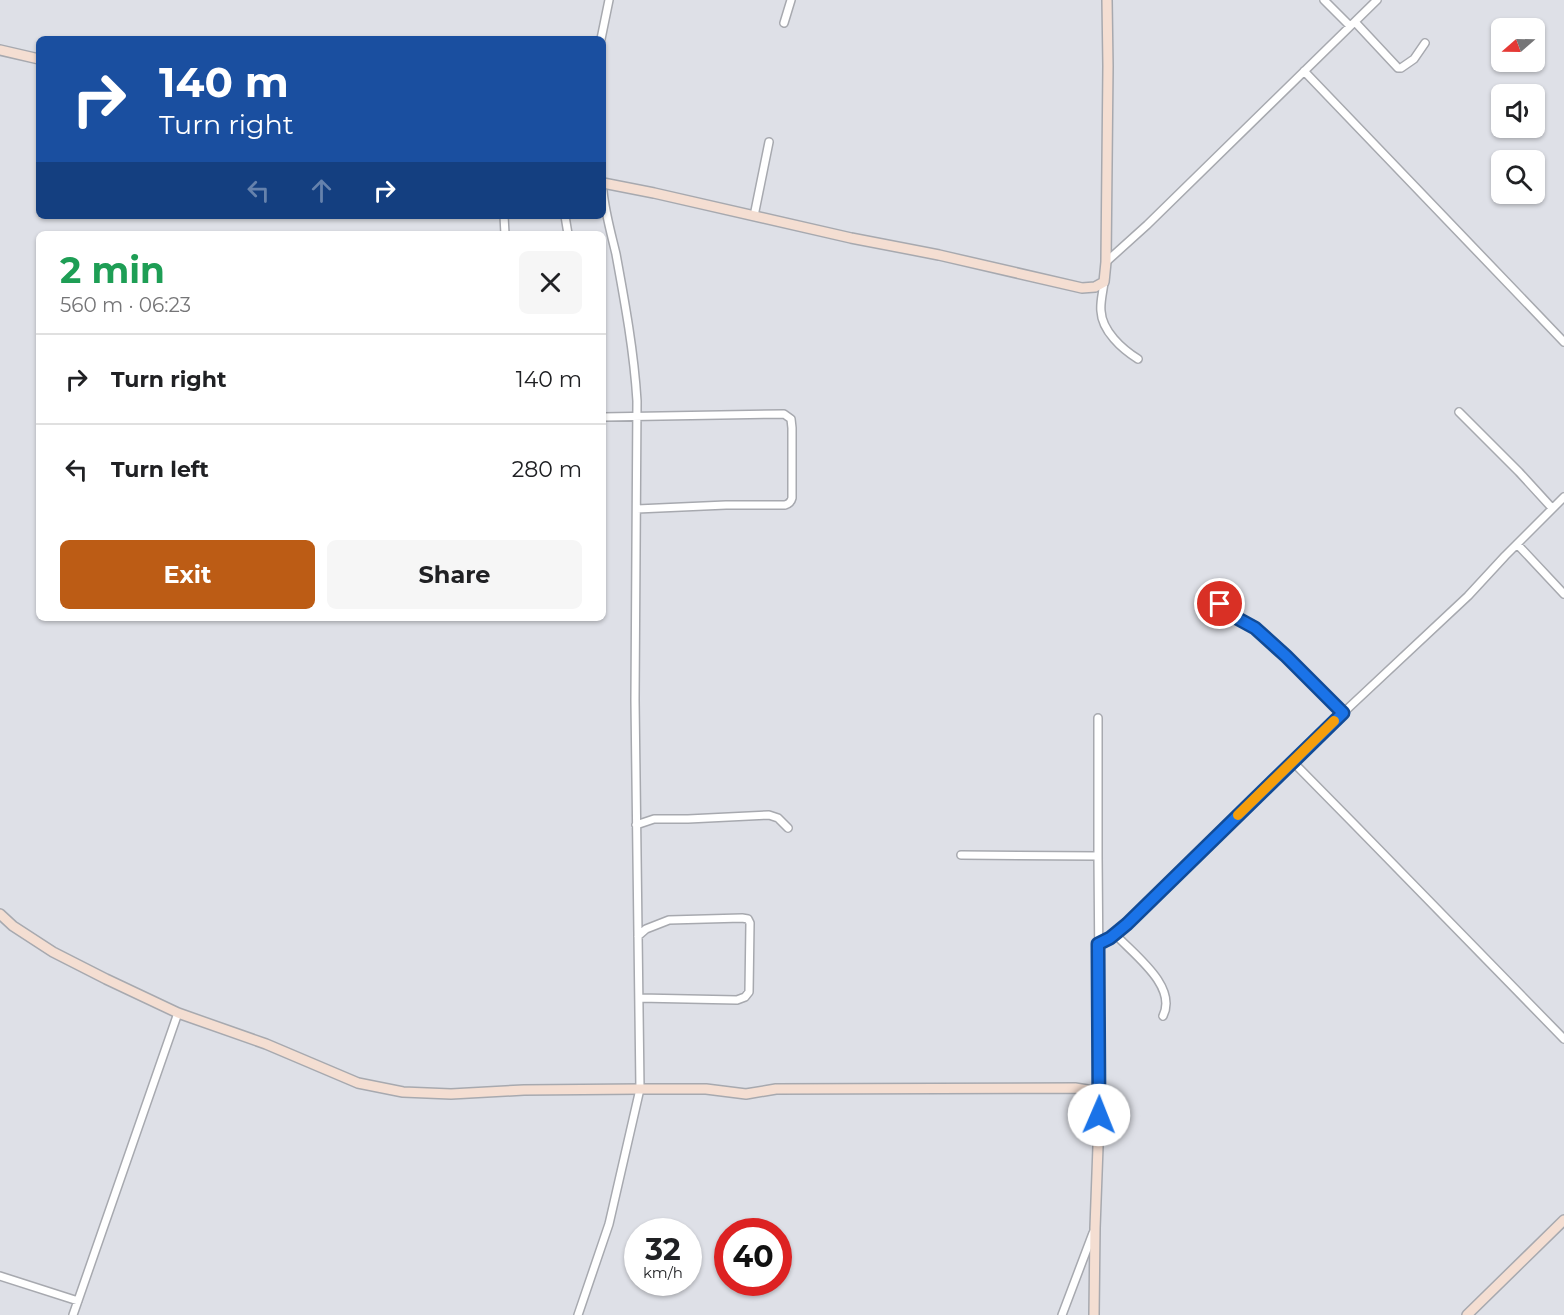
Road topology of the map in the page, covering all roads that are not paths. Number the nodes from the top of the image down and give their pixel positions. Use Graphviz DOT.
graph roads {
  1 [pos="609,0"];
  2 [pos="791,0"];
  3 [pos="1107,0"];
  4 [pos="1324,0"];
  5 [pos="1377,0"];
  6 [pos="784,23"];
  7 [pos="1352,24"];
  8 [pos="602,36"];
  9 [pos="1425,43"];
  10 [pos="0,50"];
  11 [pos="36,58"];
  12 [pos="1304,71"];
  13 [pos="769,142"];
  14 [pos="606,184"];
  15 [pos="606,211"];
  16 [pos="754,216"];
  17 [pos="1106,262"];
  18 [pos="1104,282"];
  19 [pos="1564,342"];
  20 [pos="1138,359"];
  21 [pos="1459,412"];
  22 [pos="637,416"];
  23 [pos="606,417"];
  24 [pos="1564,497"];
  25 [pos="1552,508"];
  26 [pos="637,509"];
  27 [pos="1517,544"];
  28 [pos="1564,594"];
  29 [pos="1220,604"];
  30 [pos="1343,713"];
  31 [pos="1098,718"];
  32 [pos="1293,762"];
  33 [pos="636,825"];
  34 [pos="788,828"];
  35 [pos="961,855"];
  36 [pos="1098,856"];
  37 [pos="0,914"];
  38 [pos="1115,934"];
  39 [pos="638,936"];
  40 [pos="1098,944"];
  41 [pos="639,998"];
  42 [pos="178,1012"];
  43 [pos="1163,1016"];
  44 [pos="1564,1039"];
  45 [pos="640,1089"];
  46 [pos="1100,1092"];
  47 [pos="1564,1220"];
  48 [pos="1095,1228"];
  49 [pos="0,1276"];
  50 [pos="78,1302"];
  51 [pos="76,1314"];
  52 [pos="578,1315"];
  53 [pos="1062,1315"];
  54 [pos="1094,1315"];
  55 [pos="1467,1315"];
  1 -- 8 [label="street"];
  2 -- 6 [label="street"];
  3 -- 17 [label="street"];
  4 -- 7 [label="street"];
  5 -- 7 [label="street"];
  7 -- 9 [label="street"];
  7 -- 12 [label="street"];
  10 -- 11 [label="street"];
  12 -- 17 [label="street"];
  12 -- 19 [label="street"];
  13 -- 16 [label="street"];
  14 -- 16 [label="street"];
  15 -- 22 [label="street"];
  16 -- 18 [label="street"];
  17 -- 18 [label="street"];
  18 -- 20 [label="street"];
  21 -- 25 [label="street"];
  22 -- 23 [label="street"];
  22 -- 26 [label="street"];
  22 -- 26 [label="street"];
  24 -- 25 [label="street"];
  25 -- 27 [label="street"];
  26 -- 33 [label="street"];
  27 -- 28 [label="street"];
  27 -- 30 [label="street"];
  29 -- 30 [label="street"];
  30 -- 32 [label="street"];
  31 -- 36 [label="street"];
  32 -- 38 [label="street"];
  32 -- 44 [label="street"];
  33 -- 34 [label="street"];
  33 -- 39 [label="street"];
  35 -- 36 [label="street"];
  36 -- 40 [label="street"];
  37 -- 42 [label="street"];
  38 -- 40 [label="street"];
  38 -- 43 [label="street"];
  39 -- 41 [label="street"];
  39 -- 41 [label="street"];
  40 -- 46 [label="street"];
  41 -- 45 [label="street"];
  42 -- 45 [label="street"];
  42 -- 50 [label="street"];
  45 -- 46 [label="street"];
  45 -- 52 [label="street"];
  46 -- 48 [label="street"];
  47 -- 55 [label="street"];
  48 -- 53 [label="street"];
  48 -- 54 [label="street"];
  49 -- 50 [label="street"];
  50 -- 51 [label="street"];
}
